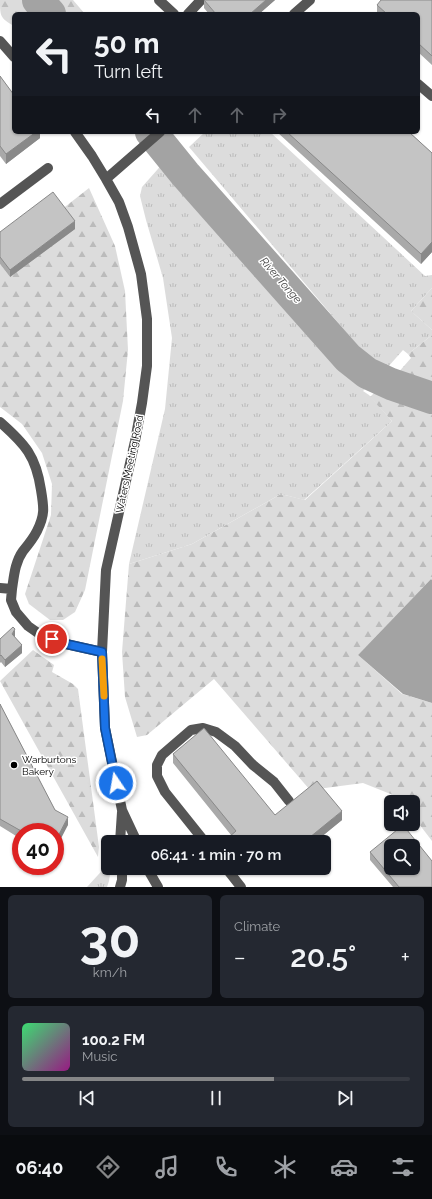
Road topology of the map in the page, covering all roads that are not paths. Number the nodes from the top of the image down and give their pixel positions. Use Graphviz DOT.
graph roads {
  1 [pos="159,0"];
  2 [pos="201,0"];
  3 [pos="310,0"];
  4 [pos="172,12"];
  5 [pos="190,12"];
  6 [pos="296,12"];
  7 [pos="0,41"];
  8 [pos="12,55"];
  9 [pos="420,86"];
  10 [pos="432,96"];
  11 [pos="76,134"];
  12 [pos="158,134"];
  13 [pos="48,168"];
  14 [pos="106,179"];
  15 [pos="1,202"];
  16 [pos="0,422"];
  17 [pos="0,588"];
  18 [pos="12,589"];
  19 [pos="102,652"];
  20 [pos="289,801"];
  21 [pos="122,810"];
  22 [pos="120,835"];
  23 [pos="134,835"];
  24 [pos="199,835"];
  25 [pos="122,875"];
  26 [pos="151,875"];
  27 [pos="232,875"];
  28 [pos="120,887"];
  29 [pos="158,887"];
  30 [pos="241,887"];
  1 -- 4 [label="street"];
  2 -- 5 [label="street"];
  3 -- 6 [label="street"];
  7 -- 8 [label="street"];
  9 -- 10 [label="street"];
  11 -- 14 [label="street, Waters Meeting Road"];
  12 -- 14 [label="street"];
  13 -- 15 [label="street"];
  14 -- 19 [label="street, Waters Meeting Road"];
  16 -- 18 [label="street"];
  17 -- 18 [label="street"];
  18 -- 19 [label="street"];
  19 -- 21 [label="street, Waters Meeting Road"];
  20 -- 24 [label="street"];
  21 -- 22 [label="street, Waters Meeting Road"];
  21 -- 23 [label="street, Waters Meeting Road"];
  25 -- 28 [label="street"];
  26 -- 29 [label="street"];
  27 -- 30 [label="street"];
}
